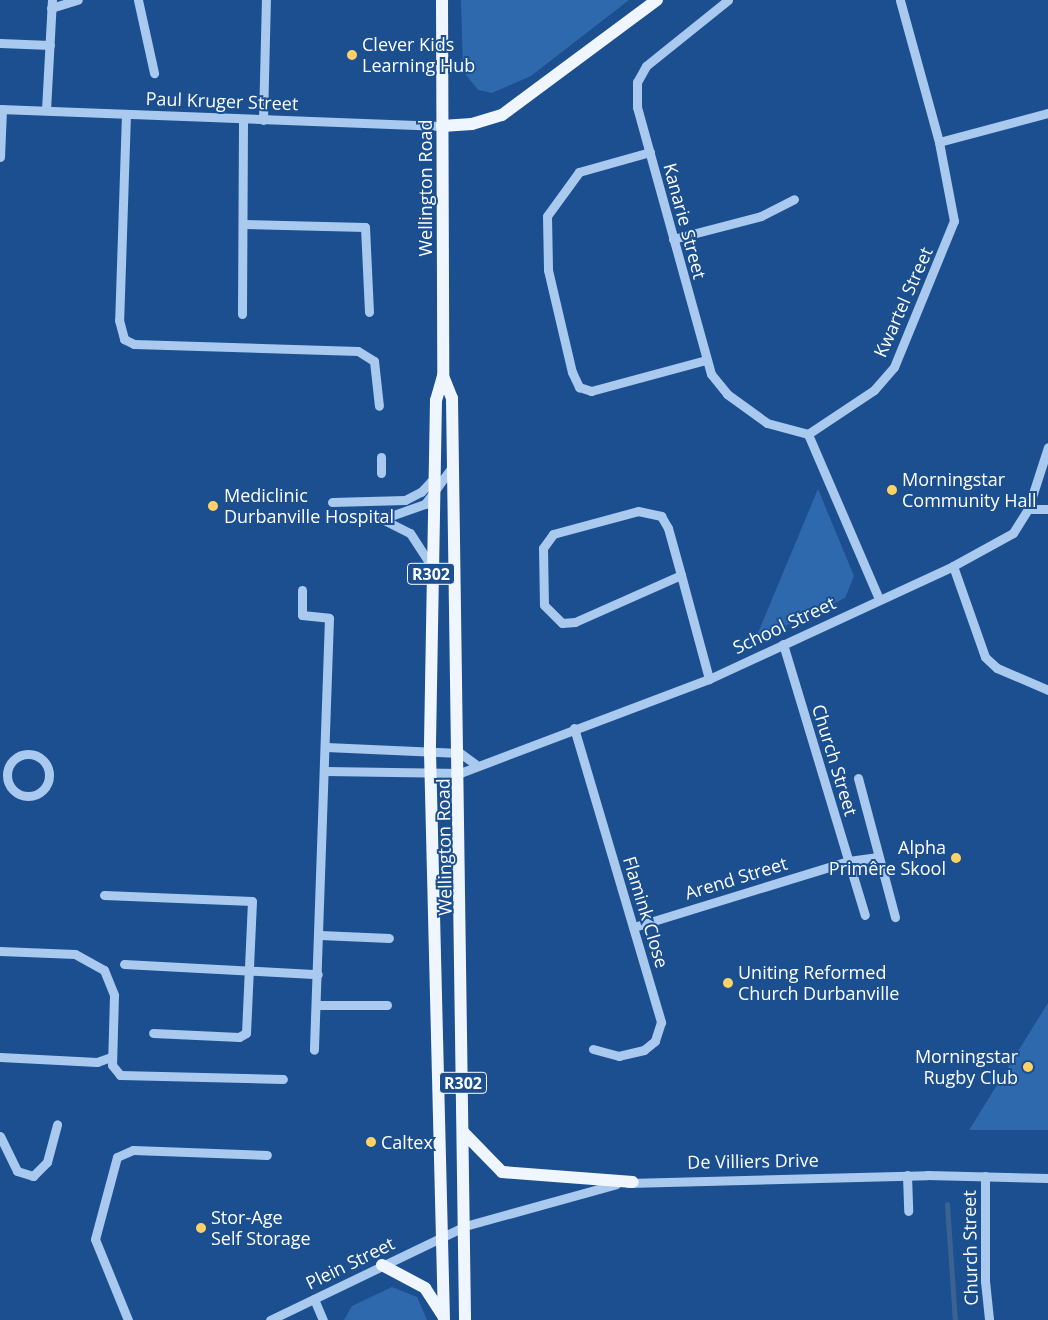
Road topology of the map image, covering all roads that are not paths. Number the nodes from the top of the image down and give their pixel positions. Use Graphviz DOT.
graph roads {
  1 [pos="78,0"];
  2 [pos="138,0"];
  3 [pos="266,0"];
  4 [pos="442,0"];
  5 [pos="657,0"];
  6 [pos="728,0"];
  7 [pos="900,0"];
  8 [pos="52,4"];
  9 [pos="0,43"];
  10 [pos="50,45"];
  11 [pos="154,73"];
  12 [pos="1,109"];
  13 [pos="46,110"];
  14 [pos="1048,113"];
  15 [pos="126,114"];
  16 [pos="243,119"];
  17 [pos="263,120"];
  18 [pos="442,126"];
  19 [pos="939,142"];
  20 [pos="650,152"];
  21 [pos="0,157"];
  22 [pos="794,199"];
  23 [pos="244,224"];
  24 [pos="673,239"];
  25 [pos="369,312"];
  26 [pos="242,314"];
  27 [pos="706,360"];
  28 [pos="443,376"];
  29 [pos="379,406"];
  30 [pos="808,434"];
  31 [pos="1048,447"];
  32 [pos="381,457"];
  33 [pos="452,467"];
  34 [pos="381,472"];
  35 [pos="438,473"];
  36 [pos="437,488"];
  37 [pos="332,502"];
  38 [pos="1028,509"];
  39 [pos="1048,510"];
  40 [pos="431,565"];
  41 [pos="953,566"];
  42 [pos="681,575"];
  43 [pos="302,590"];
  44 [pos="880,599"];
  45 [pos="782,644"];
  46 [pos="709,679"];
  47 [pos="1048,690"];
  48 [pos="574,728"];
  49 [pos="326,748"];
  50 [pos="430,752"];
  51 [pos="460,753"];
  52 [pos="475,764"];
  53 [pos="325,771"];
  54 [pos="4,772"];
  55 [pos="430,773"];
  56 [pos="460,773"];
  57 [pos="858,778"];
  58 [pos="876,857"];
  59 [pos="849,860"];
  60 [pos="104,894"];
  61 [pos="865,915"];
  62 [pos="895,917"];
  63 [pos="634,927"];
  64 [pos="320,935"];
  65 [pos="389,938"];
  66 [pos="0,951"];
  67 [pos="124,964"];
  68 [pos="250,970"];
  69 [pos="318,974"];
  70 [pos="316,1005"];
  71 [pos="387,1005"];
  72 [pos="153,1034"];
  73 [pos="593,1049"];
  74 [pos="314,1050"];
  75 [pos="0,1057"];
  76 [pos="112,1057"];
  77 [pos="283,1079"];
  78 [pos="57,1124"];
  79 [pos="464,1133"];
  80 [pos="0,1136"];
  81 [pos="267,1154"];
  82 [pos="907,1175"];
  83 [pos="985,1176"];
  84 [pos="1048,1178"];
  85 [pos="632,1182"];
  86 [pos="908,1211"];
  87 [pos="465,1226"];
  88 [pos="444,1234"];
  89 [pos="382,1265"];
  90 [pos="314,1299"];
  91 [pos="444,1319"];
  92 [pos="128,1320"];
  93 [pos="270,1320"];
  94 [pos="323,1320"];
  95 [pos="465,1320"];
  96 [pos="990,1320"];
  1 -- 8 [label="street"];
  2 -- 11 [label="street"];
  3 -- 17 [label="street"];
  4 -- 18 [label="main road, Wellington Road / R302"];
  5 -- 18 [label="main road"];
  6 -- 20 [label="street, Kanarie Street"];
  7 -- 19 [label="street, Kwartel Street"];
  8 -- 10 [label="street"];
  9 -- 10 [label="street"];
  10 -- 13 [label="street"];
  12 -- 13 [label="street, Paul Kruger Street"];
  12 -- 21 [label="street"];
  13 -- 15 [label="street, Paul Kruger Street"];
  14 -- 19 [label="street"];
  15 -- 16 [label="street, Paul Kruger Street"];
  15 -- 29 [label="street"];
  16 -- 17 [label="street, Paul Kruger Street"];
  16 -- 23 [label="street"];
  17 -- 18 [label="street, Paul Kruger Street"];
  18 -- 28 [label="main road, Wellington Road / R302"];
  19 -- 30 [label="street, Kwartel Street"];
  20 -- 24 [label="street, Kanarie Street"];
  20 -- 27 [label="street"];
  22 -- 24 [label="street"];
  23 -- 25 [label="street"];
  23 -- 26 [label="street"];
  24 -- 27 [label="street, Kanarie Street"];
  27 -- 30 [label="street, Kanarie Street"];
  28 -- 33 [label="main road, Wellington Road / R302"];
  28 -- 35 [label="main road, Wellington Road / R302"];
  30 -- 44 [label="street"];
  31 -- 38 [label="street, School Street"];
  32 -- 34 [label="street"];
  33 -- 36 [label="street"];
  33 -- 51 [label="main road, Wellington Road / R302"];
  35 -- 36 [label="main road, Wellington Road / R302"];
  35 -- 37 [label="street"];
  36 -- 40 [label="main road, Wellington Road / R302"];
  36 -- 40 [label="street"];
  38 -- 39 [label="street"];
  38 -- 41 [label="street, School Street"];
  40 -- 50 [label="main road, Wellington Road / R302"];
  41 -- 44 [label="street, School Street"];
  41 -- 47 [label="street"];
  42 -- 42 [label="street"];
  42 -- 46 [label="street"];
  43 -- 49 [label="street"];
  44 -- 45 [label="street, School Street"];
  45 -- 46 [label="street, School Street"];
  45 -- 59 [label="street, Church Street"];
  46 -- 48 [label="street, School Street"];
  48 -- 52 [label="street, School Street"];
  48 -- 63 [label="street, Flamink Close"];
  49 -- 50 [label="street"];
  49 -- 53 [label="street"];
  50 -- 51 [label="street"];
  50 -- 55 [label="main road, Wellington Road / R302"];
  51 -- 52 [label="street"];
  51 -- 56 [label="main road, Wellington Road / R302"];
  52 -- 56 [label="street, School Street"];
  53 -- 55 [label="street"];
  53 -- 64 [label="street"];
  54 -- 54 [label="street"];
  55 -- 56 [label="street"];
  55 -- 88 [label="main road, Wellington Road / R302"];
  56 -- 79 [label="main road, Wellington Road / R302"];
  57 -- 58 [label="street"];
  58 -- 59 [label="street, Arend Street"];
  58 -- 62 [label="street"];
  59 -- 61 [label="street, Church Street"];
  59 -- 63 [label="street, Arend Street"];
  60 -- 68 [label="street"];
  63 -- 73 [label="street, Flamink Close"];
  64 -- 65 [label="street"];
  64 -- 69 [label="street"];
  66 -- 76 [label="street"];
  67 -- 68 [label="street"];
  68 -- 69 [label="street"];
  68 -- 72 [label="street"];
  69 -- 70 [label="street"];
  70 -- 71 [label="street"];
  70 -- 74 [label="street"];
  75 -- 76 [label="street"];
  76 -- 77 [label="street"];
  78 -- 80 [label="street"];
  79 -- 85 [label="main road"];
  79 -- 87 [label="main road, Wellington Road / R302"];
  81 -- 92 [label="street"];
  82 -- 83 [label="street, De Villiers Drive"];
  82 -- 85 [label="street, De Villiers Drive"];
  82 -- 86 [label="street"];
  83 -- 84 [label="street, De Villiers Drive"];
  83 -- 96 [label="street, Church Street"];
  85 -- 87 [label="street, De Villiers Drive"];
  87 -- 88 [label="street, Plein Street"];
  87 -- 95 [label="main road, Wellington Road / R302"];
  88 -- 89 [label="street, Plein Street"];
  88 -- 91 [label="main road, Wellington Road / R302"];
  89 -- 90 [label="street, Plein Street"];
  89 -- 91 [label="main road"];
  90 -- 93 [label="street, Plein Street"];
  90 -- 94 [label="street"];
}
